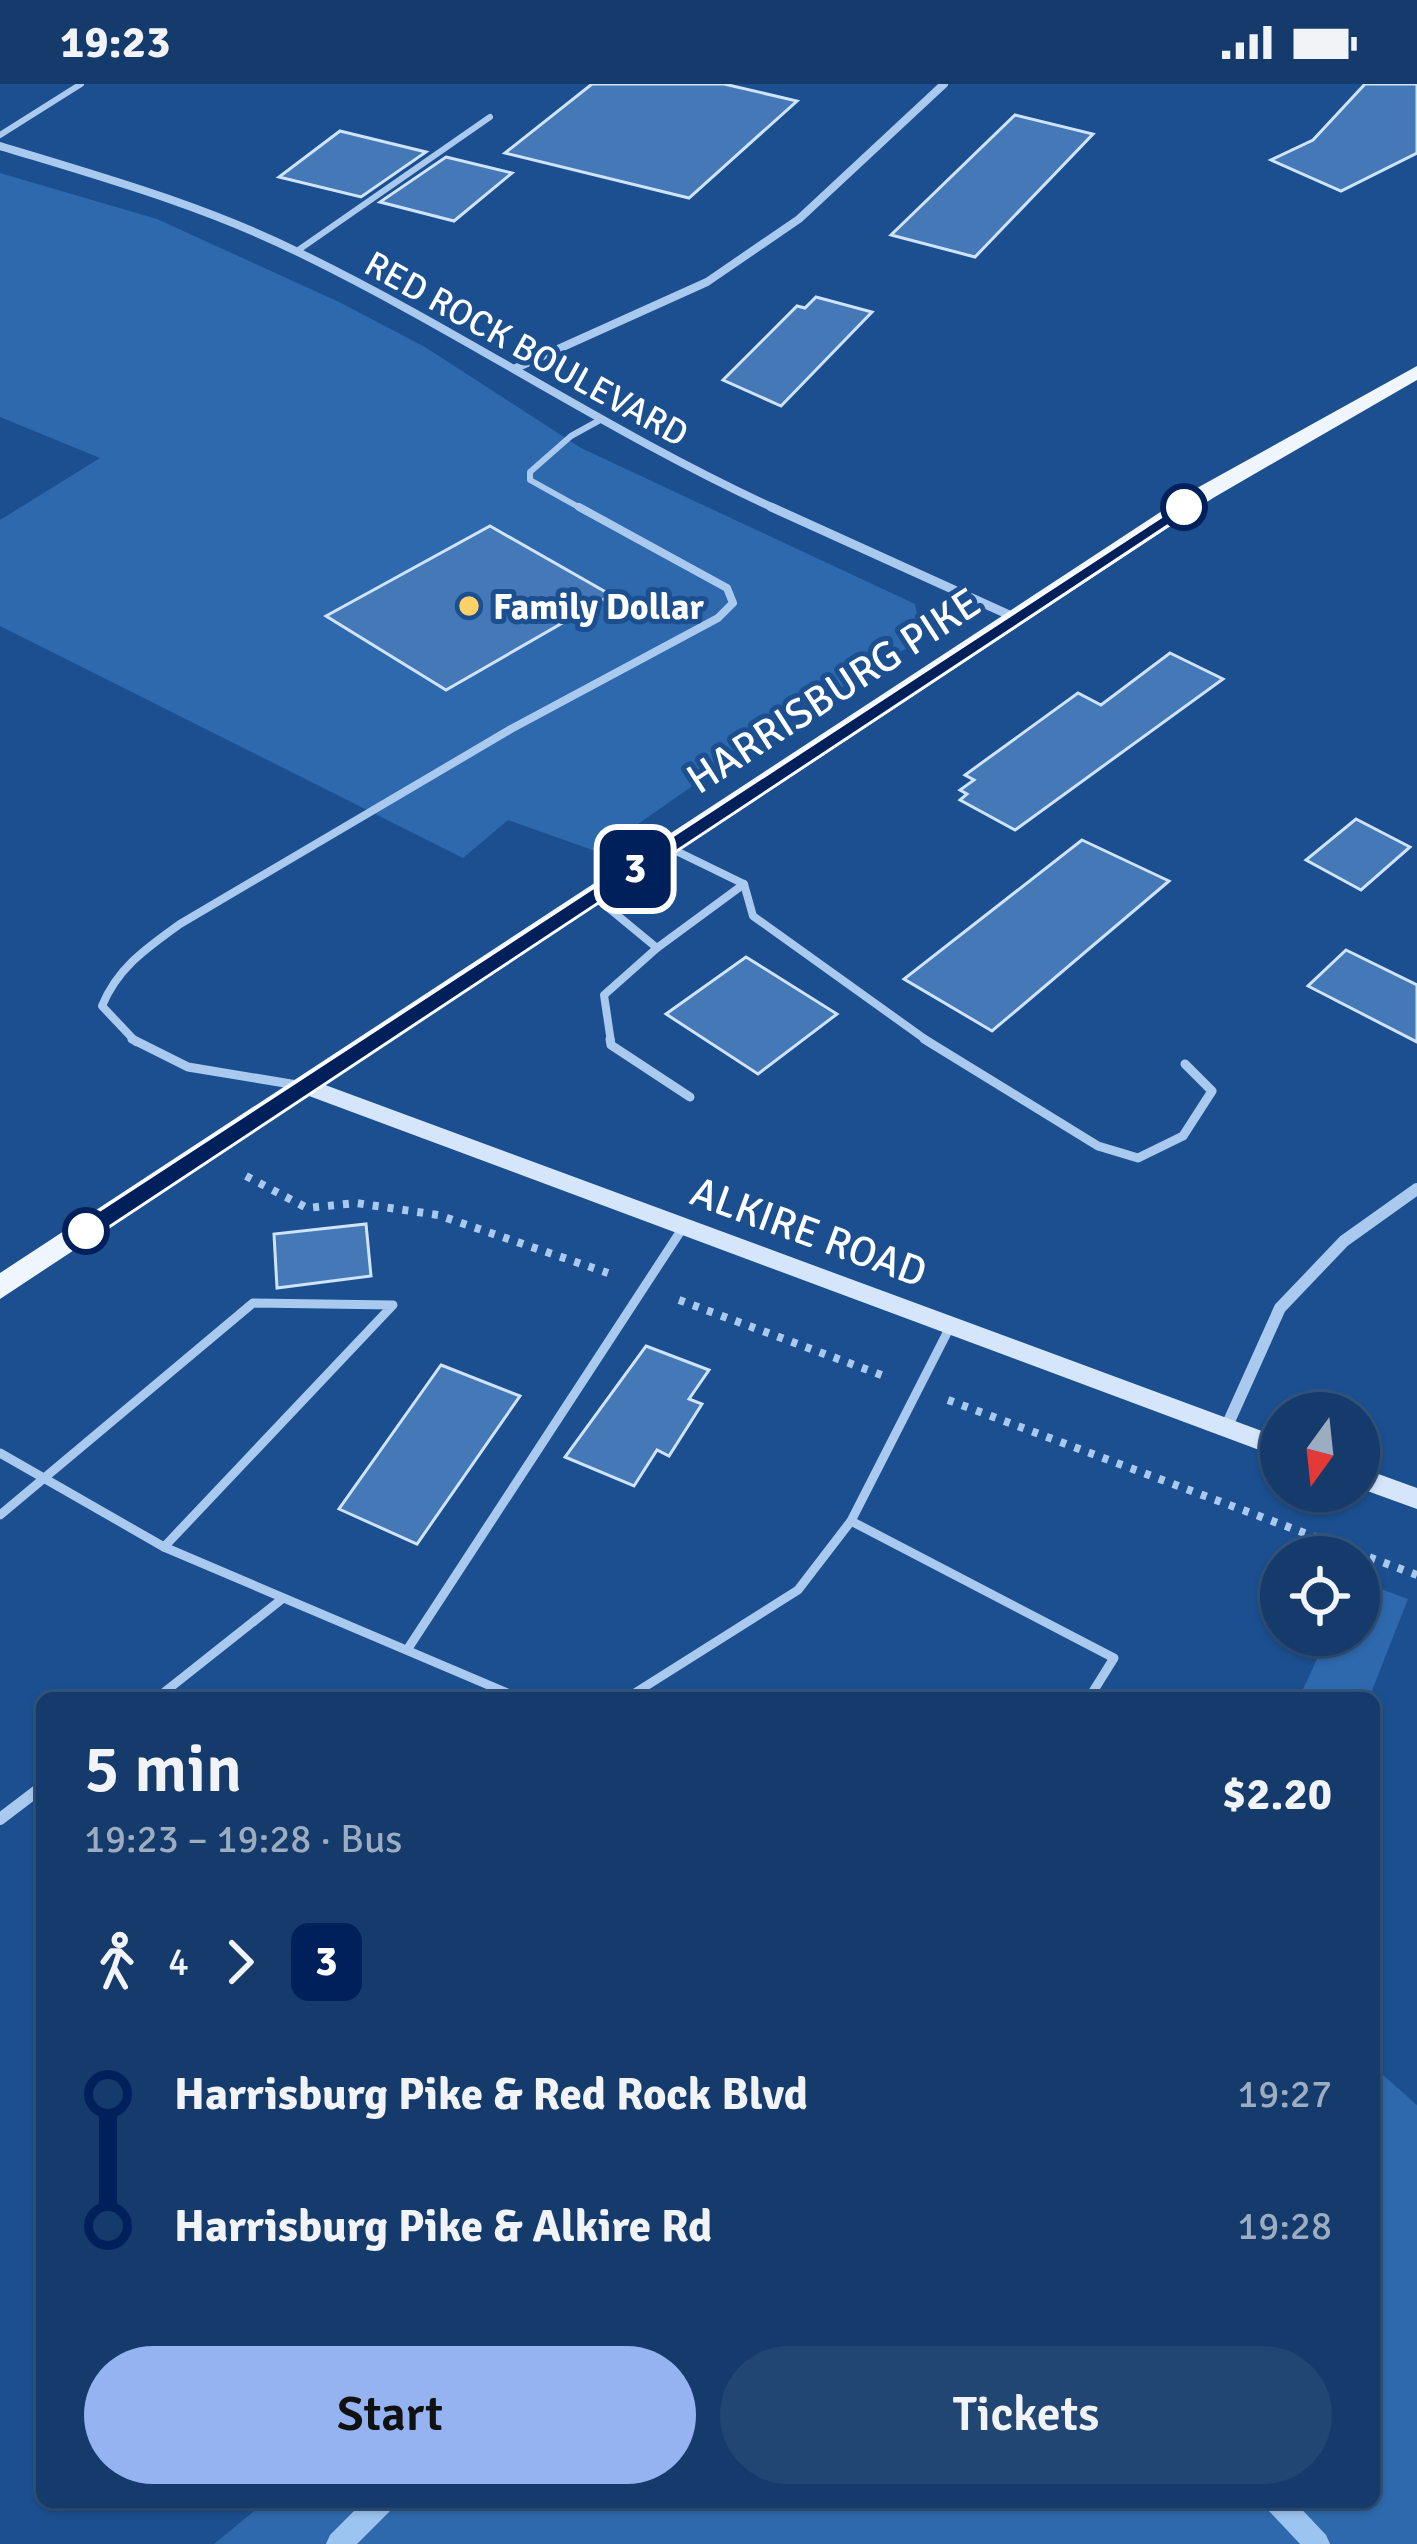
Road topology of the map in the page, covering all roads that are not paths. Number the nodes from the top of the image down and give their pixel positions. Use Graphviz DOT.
graph roads {
  1 [pos="81,84"];
  2 [pos="943,84"];
  3 [pos="490,117"];
  4 [pos="0,135"];
  5 [pos="0,146"];
  6 [pos="297,251"];
  7 [pos="516,368"];
  8 [pos="1417,372"];
  9 [pos="600,420"];
  10 [pos="1019,619"];
  11 [pos="668,848"];
  12 [pos="744,884"];
  13 [pos="594,896"];
  14 [pos="657,948"];
  15 [pos="1184,1064"];
  16 [pos="309,1087"];
  17 [pos="690,1097"];
  18 [pos="1417,1189"];
  19 [pos="685,1226"];
  20 [pos="0,1288"];
  21 [pos="951,1325"];
  22 [pos="1226,1428"];
  23 [pos="1260,1440"];
  24 [pos="0,1453"];
  25 [pos="42,1479"];
  26 [pos="1380,1485"];
  27 [pos="1417,1499"];
  28 [pos="0,1515"];
  29 [pos="850,1521"];
  30 [pos="164,1547"];
  31 [pos="282,1599"];
  32 [pos="409,1648"];
  33 [pos="165,1692"];
  34 [pos="506,1692"];
  35 [pos="636,1692"];
  36 [pos="1093,1692"];
  37 [pos="36,1792"];
  38 [pos="0,1819"];
  1 -- 4 [label="lane"];
  2 -- 7 [label="street"];
  3 -- 6 [label="lane"];
  5 -- 6 [label="street, RED ROCK BOULEVARD"];
  6 -- 7 [label="street, RED ROCK BOULEVARD"];
  7 -- 9 [label="street, RED ROCK BOULEVARD"];
  8 -- 10 [label="main road, HARRISBURG PIKE"];
  9 -- 10 [label="street, RED ROCK BOULEVARD"];
  9 -- 16 [label="lane"];
  10 -- 11 [label="main road, HARRISBURG PIKE"];
  11 -- 12 [label="lane"];
  11 -- 13 [label="main road, HARRISBURG PIKE"];
  12 -- 14 [label="lane"];
  12 -- 15 [label="lane"];
  13 -- 14 [label="lane"];
  13 -- 16 [label="main road, HARRISBURG PIKE"];
  14 -- 17 [label="lane"];
  16 -- 19 [label="main road, ALKIRE ROAD"];
  16 -- 20 [label="main road, HARRISBURG PIKE"];
  18 -- 22 [label="street"];
  19 -- 21 [label="main road, ALKIRE ROAD"];
  19 -- 32 [label="lane"];
  21 -- 22 [label="main road, ALKIRE ROAD"];
  21 -- 29 [label="lane"];
  22 -- 23 [label="main road, ALKIRE ROAD"];
  24 -- 25 [label="lane"];
  25 -- 28 [label="lane"];
  25 -- 30 [label="lane"];
  25 -- 30 [label="lane"];
  26 -- 27 [label="main road"];
  29 -- 35 [label="lane"];
  29 -- 36 [label="lane"];
  30 -- 31 [label="lane"];
  31 -- 32 [label="lane"];
  31 -- 33 [label="lane"];
  32 -- 34 [label="lane"];
  37 -- 38 [label="lane"];
}
